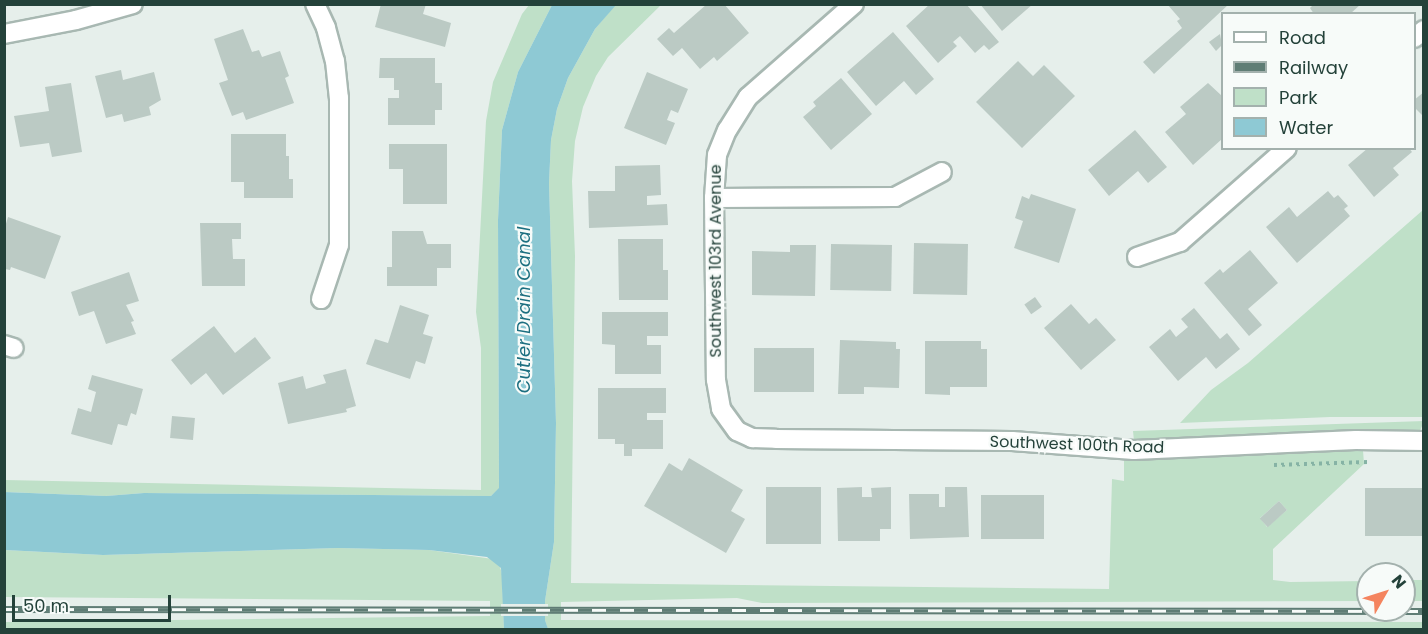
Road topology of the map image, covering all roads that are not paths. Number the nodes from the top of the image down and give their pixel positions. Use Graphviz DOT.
graph roads {
  1 [pos="133,4"];
  2 [pos="315,4"];
  3 [pos="854,4"];
  4 [pos="4,34"];
  5 [pos="1285,150"];
  6 [pos="942,172"];
  7 [pos="714,198"];
  8 [pos="1137,256"];
  9 [pos="321,299"];
  10 [pos="733,426"];
  11 [pos="1424,441"];
  1 -- 4 [label="street"];
  2 -- 9 [label="street"];
  3 -- 7 [label="street, Southwest 103rd Avenue"];
  5 -- 8 [label="street"];
  6 -- 7 [label="street"];
  7 -- 10 [label="street, Southwest 103rd Avenue"];
  10 -- 11 [label="street, Southwest 100th Road"];
}
